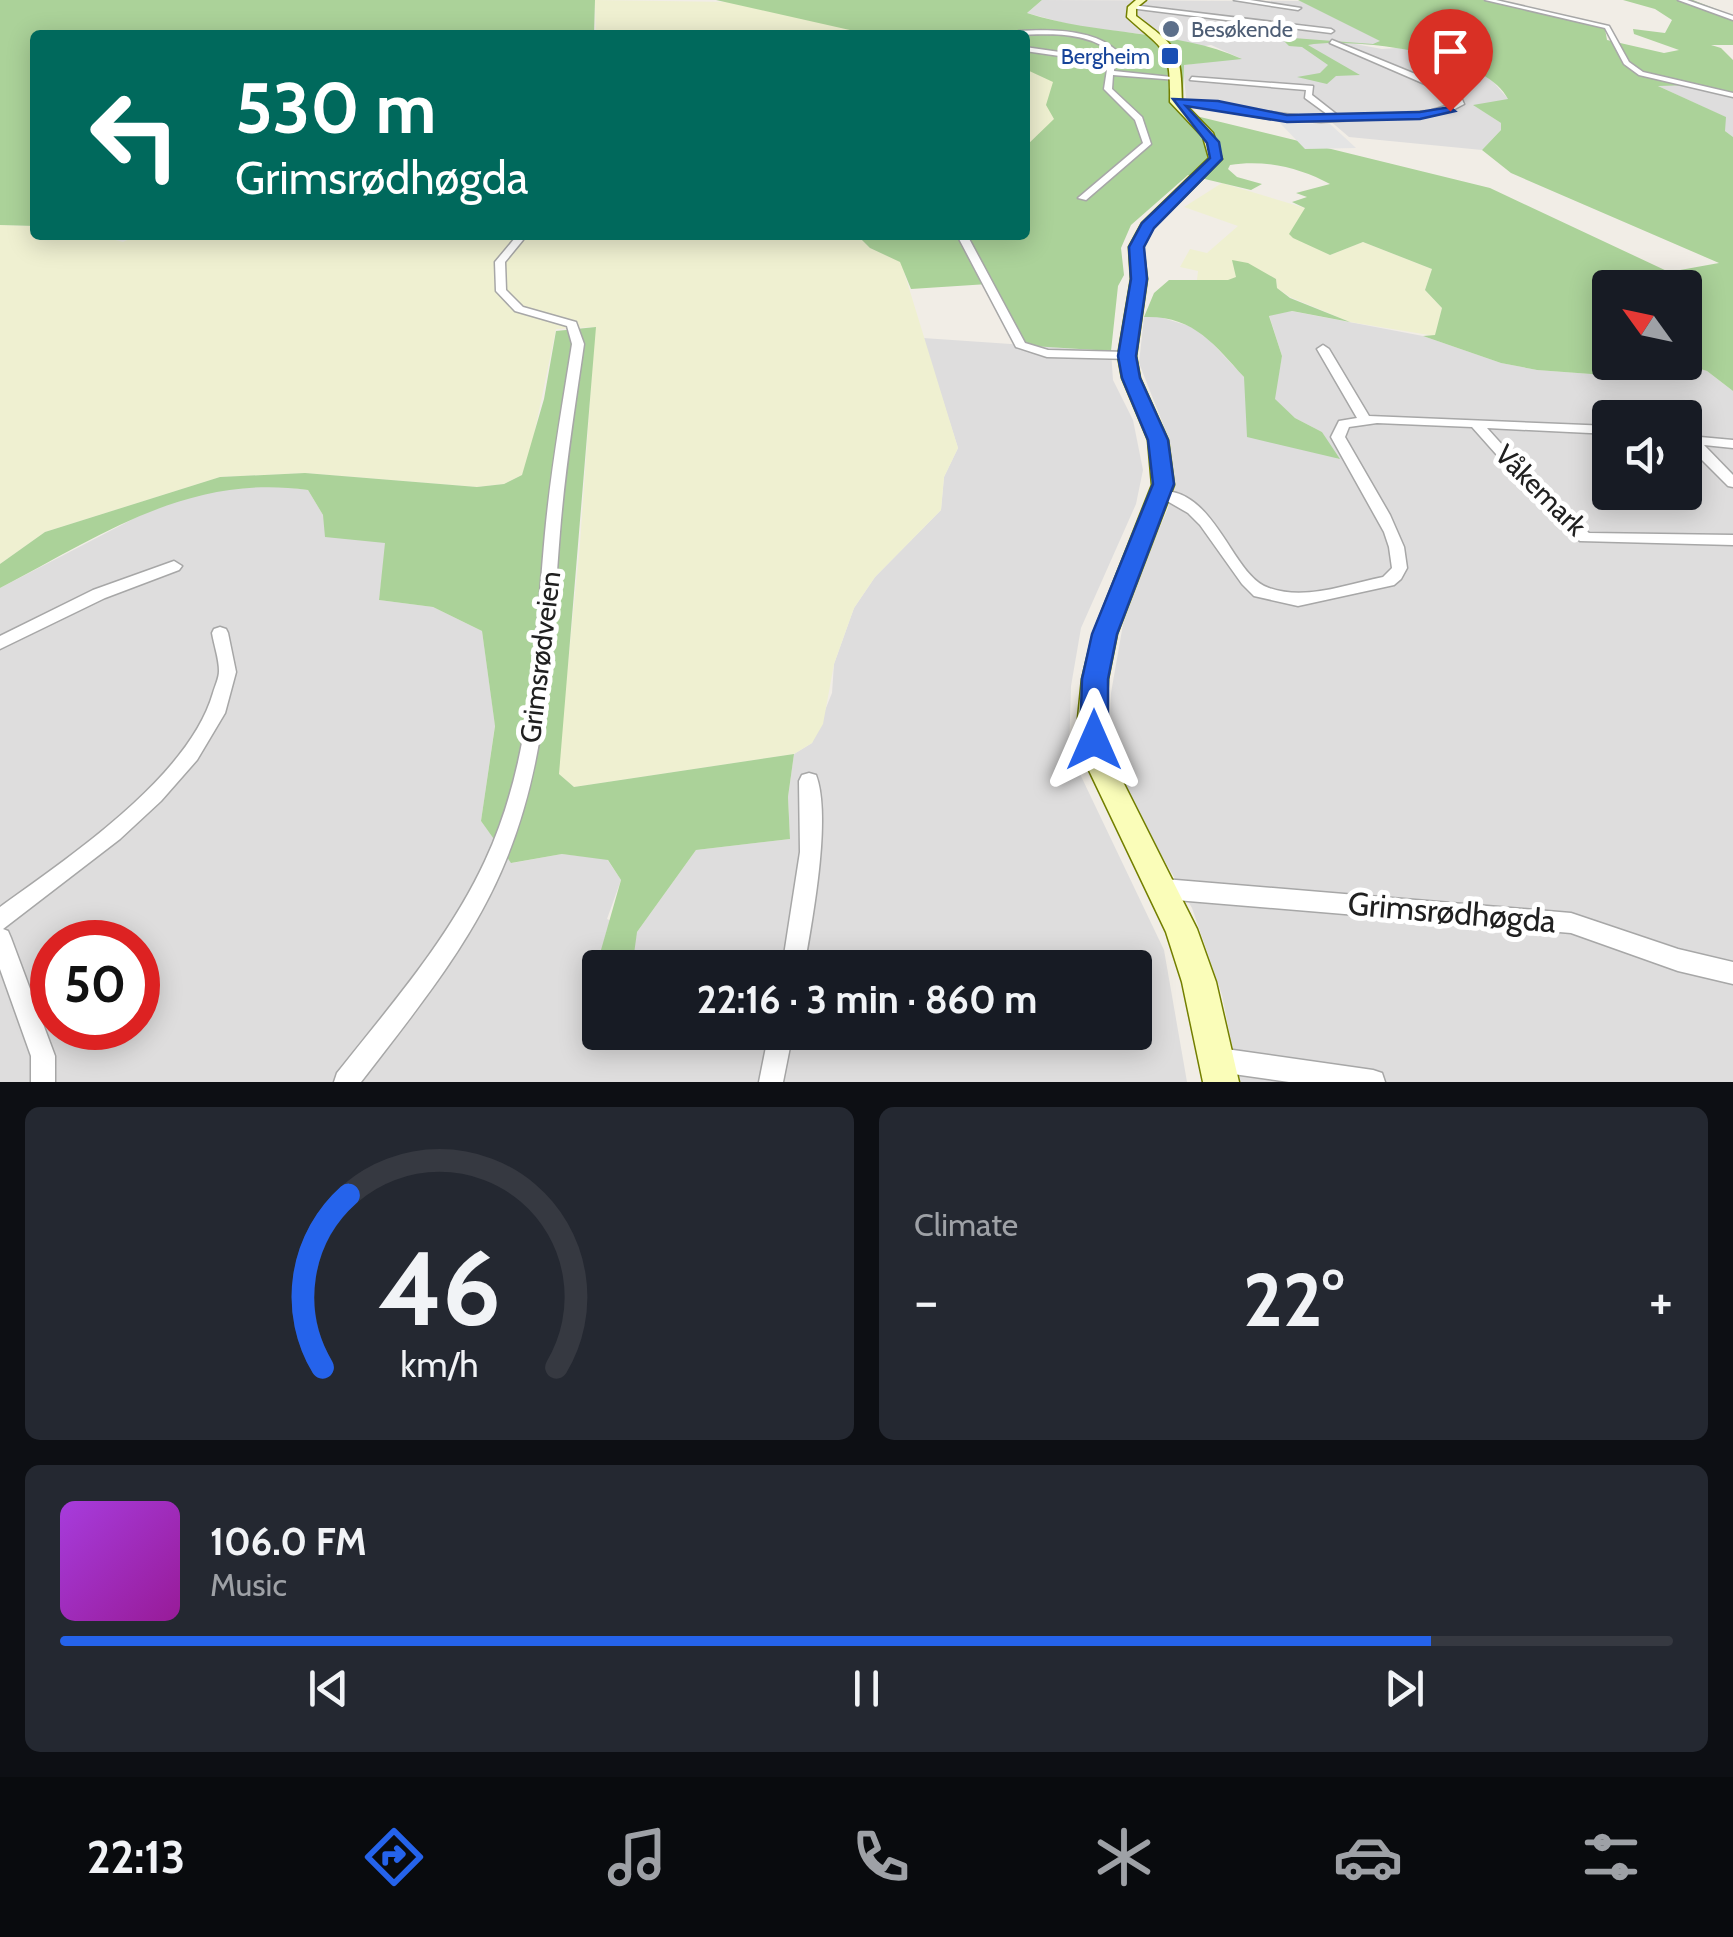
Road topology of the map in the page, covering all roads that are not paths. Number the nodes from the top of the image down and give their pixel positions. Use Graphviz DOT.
graph roads {
  1 [pos="1237,0"];
  2 [pos="1488,0"];
  3 [pos="1680,0"];
  4 [pos="1137,4"];
  5 [pos="1298,8"];
  6 [pos="1733,18"];
  7 [pos="1331,31"];
  8 [pos="1030,32"];
  9 [pos="1332,42"];
  10 [pos="1030,50"];
  11 [pos="1113,68"];
  12 [pos="1184,78"];
  13 [pos="1733,94"];
  14 [pos="1176,102"];
  15 [pos="1336,117"];
  16 [pos="1084,198"];
  17 [pos="518,240"];
  18 [pos="965,240"];
  19 [pos="1323,349"];
  20 [pos="1127,356"];
  21 [pos="1364,419"];
  22 [pos="1476,424"];
  23 [pos="1592,429"];
  24 [pos="1702,442"];
  25 [pos="1733,444"];
  26 [pos="1702,453"];
  27 [pos="1733,483"];
  28 [pos="1162,494"];
  29 [pos="1733,540"];
  30 [pos="174,566"];
  31 [pos="220,632"];
  32 [pos="0,643"];
  33 [pos="809,781"];
  34 [pos="1164,889"];
  35 [pos="0,920"];
  36 [pos="0,938"];
  37 [pos="797,950"];
  38 [pos="1733,974"];
  39 [pos="778,1050"];
  40 [pos="1220,1071"];
  41 [pos="42,1082"];
  42 [pos="346,1082"];
  43 [pos="772,1082"];
  44 [pos="1373,1082"];
  1 -- 5 [label="street"];
  2 -- 13 [label="street"];
  3 -- 6 [label="street"];
  4 -- 7 [label="street"];
  4 -- 12 [label="main road"];
  8 -- 11 [label="street"];
  9 -- 15 [label="street"];
  10 -- 11 [label="street"];
  11 -- 12 [label="street"];
  11 -- 16 [label="street"];
  12 -- 14 [label="main road"];
  12 -- 15 [label="street"];
  14 -- 15 [label="street"];
  14 -- 20 [label="main road"];
  17 -- 42 [label="street, Grimsrødveien"];
  18 -- 20 [label="street"];
  19 -- 21 [label="street"];
  20 -- 28 [label="main road"];
  21 -- 22 [label="street, Våkemark"];
  21 -- 28 [label="street"];
  22 -- 23 [label="street, Våkemark"];
  22 -- 29 [label="street, Våkemark"];
  24 -- 25 [label="street"];
  26 -- 27 [label="street"];
  28 -- 34 [label="main road"];
  30 -- 32 [label="street"];
  31 -- 35 [label="street"];
  33 -- 37 [label="street"];
  34 -- 38 [label="street, Grimsrødhøgda"];
  34 -- 40 [label="main road"];
  36 -- 41 [label="street"];
  39 -- 43 [label="street"];
  40 -- 44 [label="street"];
}
